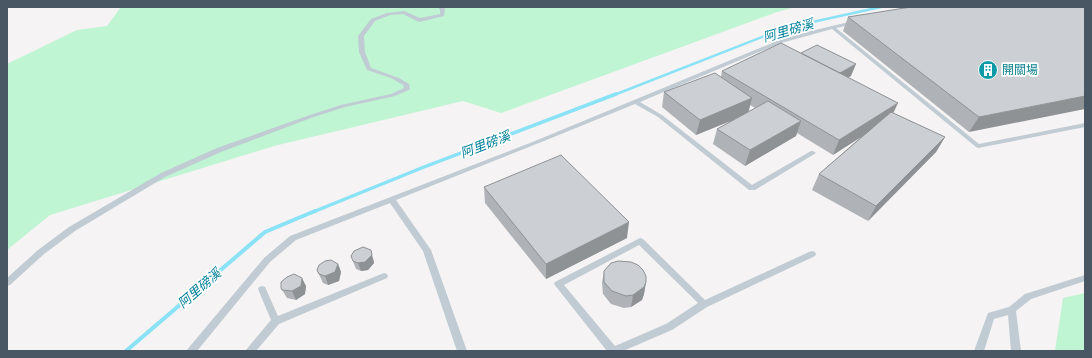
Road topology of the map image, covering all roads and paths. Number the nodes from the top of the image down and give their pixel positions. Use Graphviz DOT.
graph roads {
  1 [pos="440,7"];
  2 [pos="863,21"];
  3 [pos="833,28"];
  4 [pos="634,101"];
  5 [pos="1085,125"];
  6 [pos="813,153"];
  7 [pos="391,199"];
  8 [pos="812,254"];
  9 [pos="384,276"];
  10 [pos="1085,278"];
  11 [pos="7,283"];
  12 [pos="262,289"];
  13 [pos="704,304"];
  14 [pos="1012,310"];
  15 [pos="276,321"];
  16 [pos="191,351"];
  17 [pos="250,351"];
  18 [pos="462,351"];
  19 [pos="612,351"];
  20 [pos="979,351"];
  21 [pos="1016,351"];
  1 -- 11 [label="lane"];
  2 -- 3 [label="lane"];
  3 -- 4 [label="lane"];
  3 -- 5 [label="lane"];
  4 -- 6 [label="lane"];
  4 -- 7 [label="lane"];
  7 -- 16 [label="lane"];
  7 -- 18 [label="lane"];
  8 -- 13 [label="lane"];
  9 -- 15 [label="lane"];
  10 -- 14 [label="lane"];
  12 -- 15 [label="lane"];
  13 -- 19 [label="lane"];
  13 -- 19 [label="lane"];
  14 -- 20 [label="lane"];
  14 -- 21 [label="lane"];
  15 -- 17 [label="lane"];
}
